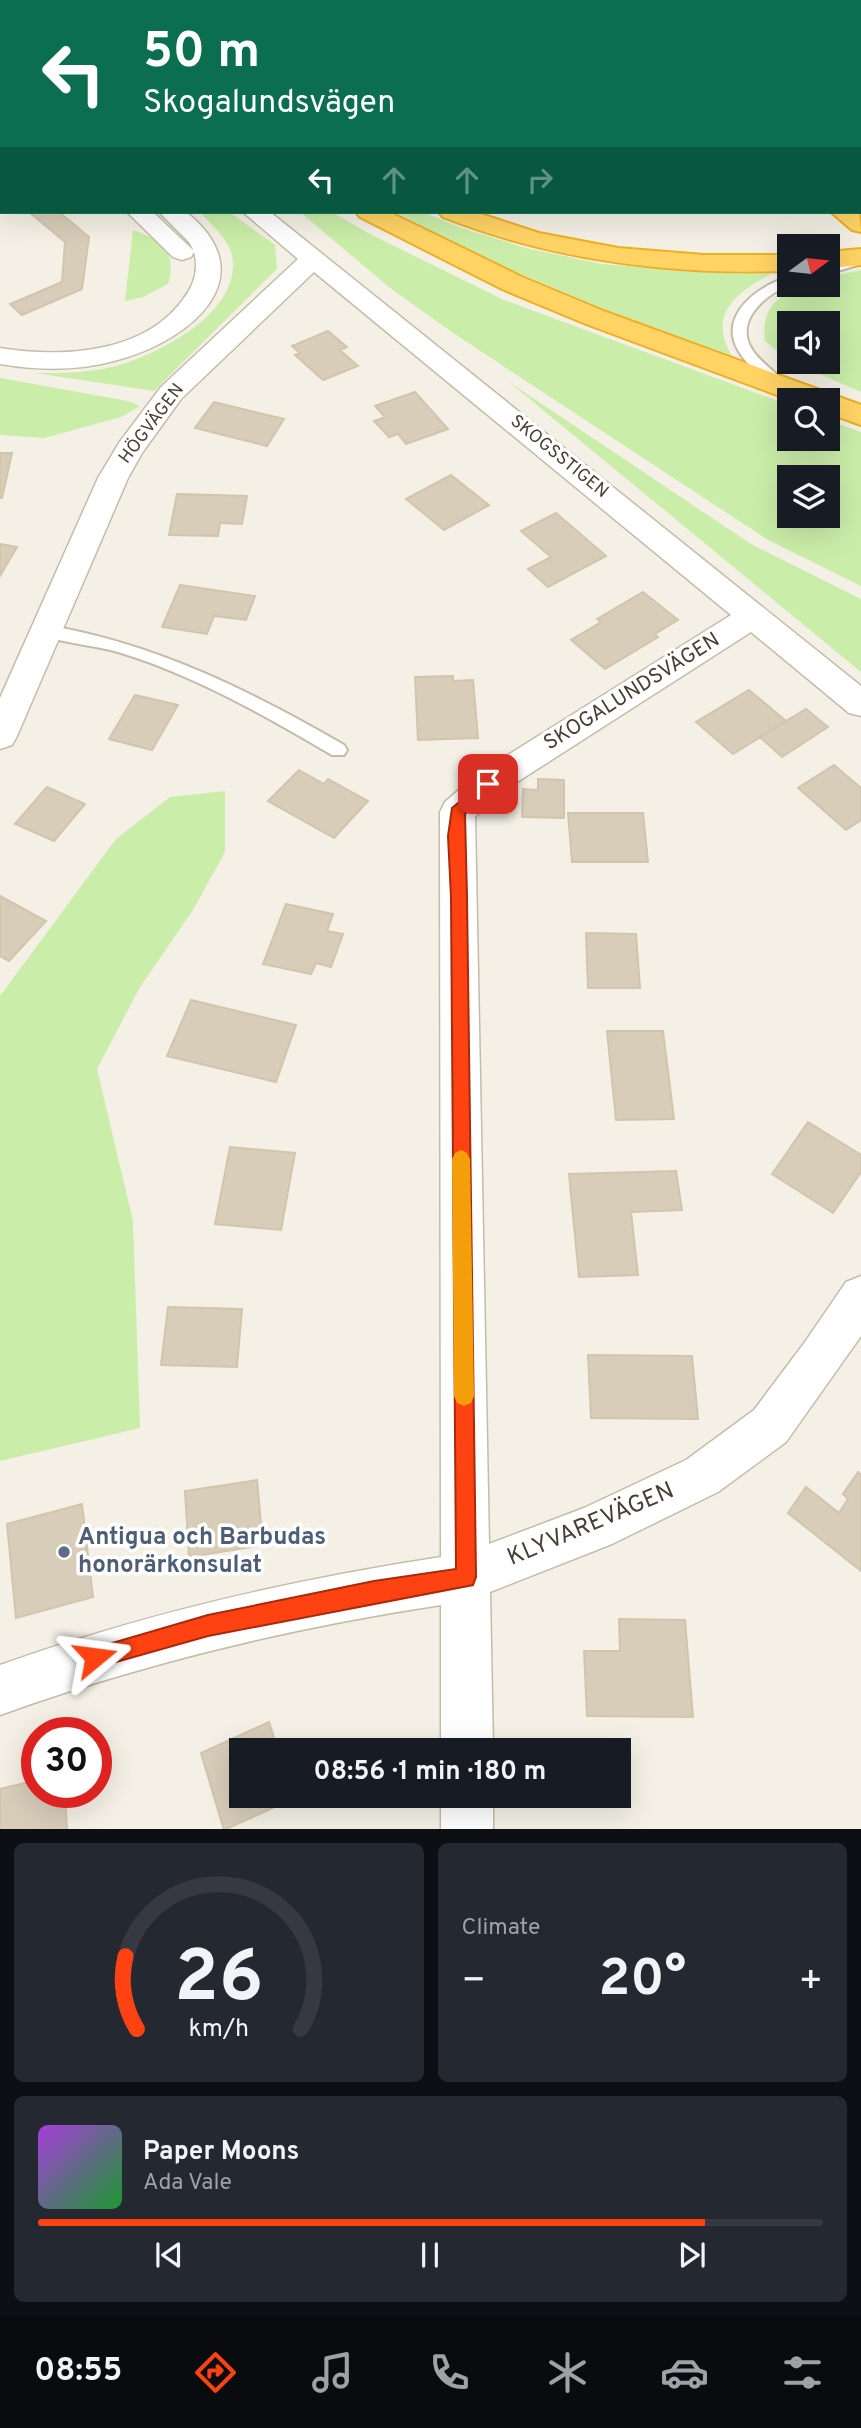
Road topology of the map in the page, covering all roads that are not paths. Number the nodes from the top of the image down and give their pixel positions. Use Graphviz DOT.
graph roads {
  1 [pos="141,214"];
  2 [pos="174,214"];
  3 [pos="259,214"];
  4 [pos="373,214"];
  5 [pos="458,214"];
  6 [pos="314,258"];
  7 [pos="861,259"];
  8 [pos="840,260"];
  9 [pos="777,263"];
  10 [pos="840,266"];
  11 [pos="777,287"];
  12 [pos="0,335"];
  13 [pos="0,356"];
  14 [pos="780,386"];
  15 [pos="785,388"];
  16 [pos="840,408"];
  17 [pos="861,416"];
  18 [pos="753,616"];
  19 [pos="45,631"];
  20 [pos="861,704"];
  21 [pos="0,736"];
  22 [pos="338,750"];
  23 [pos="861,1297"];
  24 [pos="466,1577"];
  25 [pos="0,1690"];
  26 [pos="467,1738"];
  27 [pos="467,1808"];
  28 [pos="467,1829"];
  1 -- 12 [label="street"];
  2 -- 13 [label="street"];
  3 -- 6 [label="street, SKOGSSTIGEN"];
  4 -- 14 [label="highway"];
  5 -- 9 [label="highway"];
  6 -- 18 [label="street, SKOGSSTIGEN"];
  6 -- 19 [label="street, HÖGVÄGEN"];
  7 -- 8 [label="highway"];
  7 -- 10 [label="lane"];
  11 -- 14 [label="lane"];
  14 -- 15 [label="highway"];
  16 -- 17 [label="highway"];
  18 -- 20 [label="street, SKOGSSTIGEN"];
  18 -- 24 [label="street, SKOGALUNDSVÄGEN"];
  19 -- 21 [label="street, HÖGVÄGEN"];
  19 -- 22 [label="lane"];
  23 -- 24 [label="street, KLYVAREVÄGEN"];
  24 -- 25 [label="street, KLYVAREVÄGEN"];
  24 -- 26 [label="street, SKOGALUNDSVÄGEN"];
  27 -- 28 [label="street"];
}
